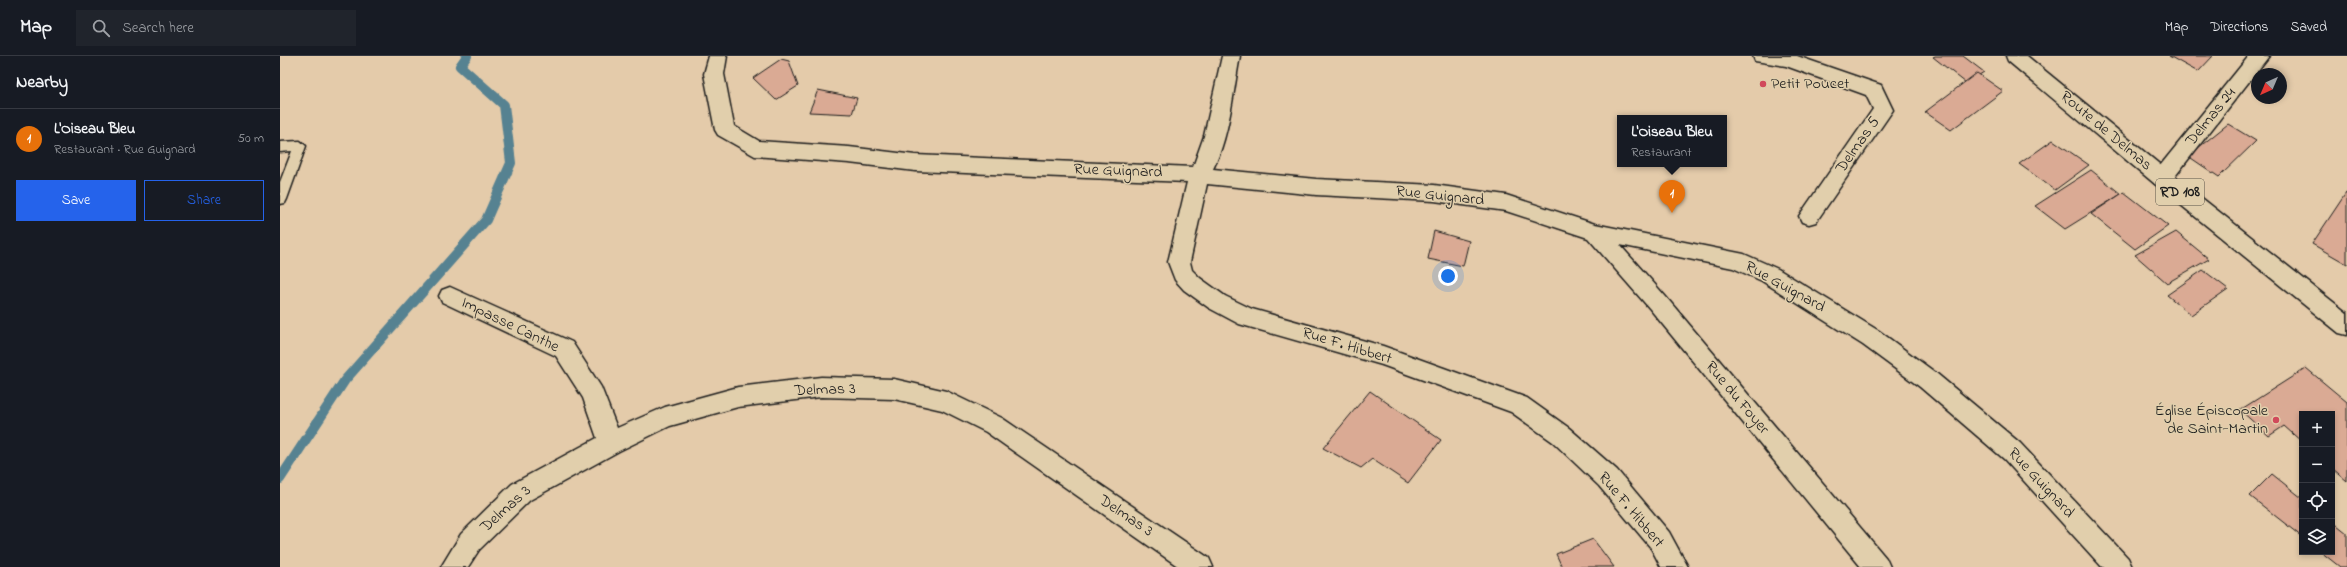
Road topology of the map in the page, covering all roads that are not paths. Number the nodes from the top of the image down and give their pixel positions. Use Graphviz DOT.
graph roads {
  1 [pos="718,56"];
  2 [pos="1231,56"];
  3 [pos="1762,56"];
  4 [pos="2015,56"];
  5 [pos="2260,56"];
  6 [pos="280,147"];
  7 [pos="1199,175"];
  8 [pos="2162,178"];
  9 [pos="280,199"];
  10 [pos="1809,216"];
  11 [pos="1595,232"];
  12 [pos="450,296"];
  13 [pos="2347,326"];
  14 [pos="611,443"];
  15 [pos="454,567"];
  16 [pos="1200,567"];
  17 [pos="1675,567"];
  18 [pos="1877,567"];
  19 [pos="2119,567"];
  1 -- 7 [label="street, Rue Guignard"];
  2 -- 7 [label="street, Rue F. Hibbert"];
  3 -- 10 [label="street, Delmas 5"];
  4 -- 8 [label="street, Route de Delmas / RD 108"];
  5 -- 8 [label="street, Delmas 24"];
  6 -- 9 [label="lane"];
  7 -- 11 [label="street, Rue Guignard"];
  7 -- 17 [label="street, Rue F. Hibbert"];
  8 -- 13 [label="street, Route de Delmas / RD 108"];
  11 -- 18 [label="street, Rue du Foyer"];
  11 -- 19 [label="street, Rue Guignard"];
  12 -- 14 [label="street, Impasse Canthe"];
  14 -- 15 [label="street, Delmas 3"];
  14 -- 16 [label="street, Delmas 3"];
}
